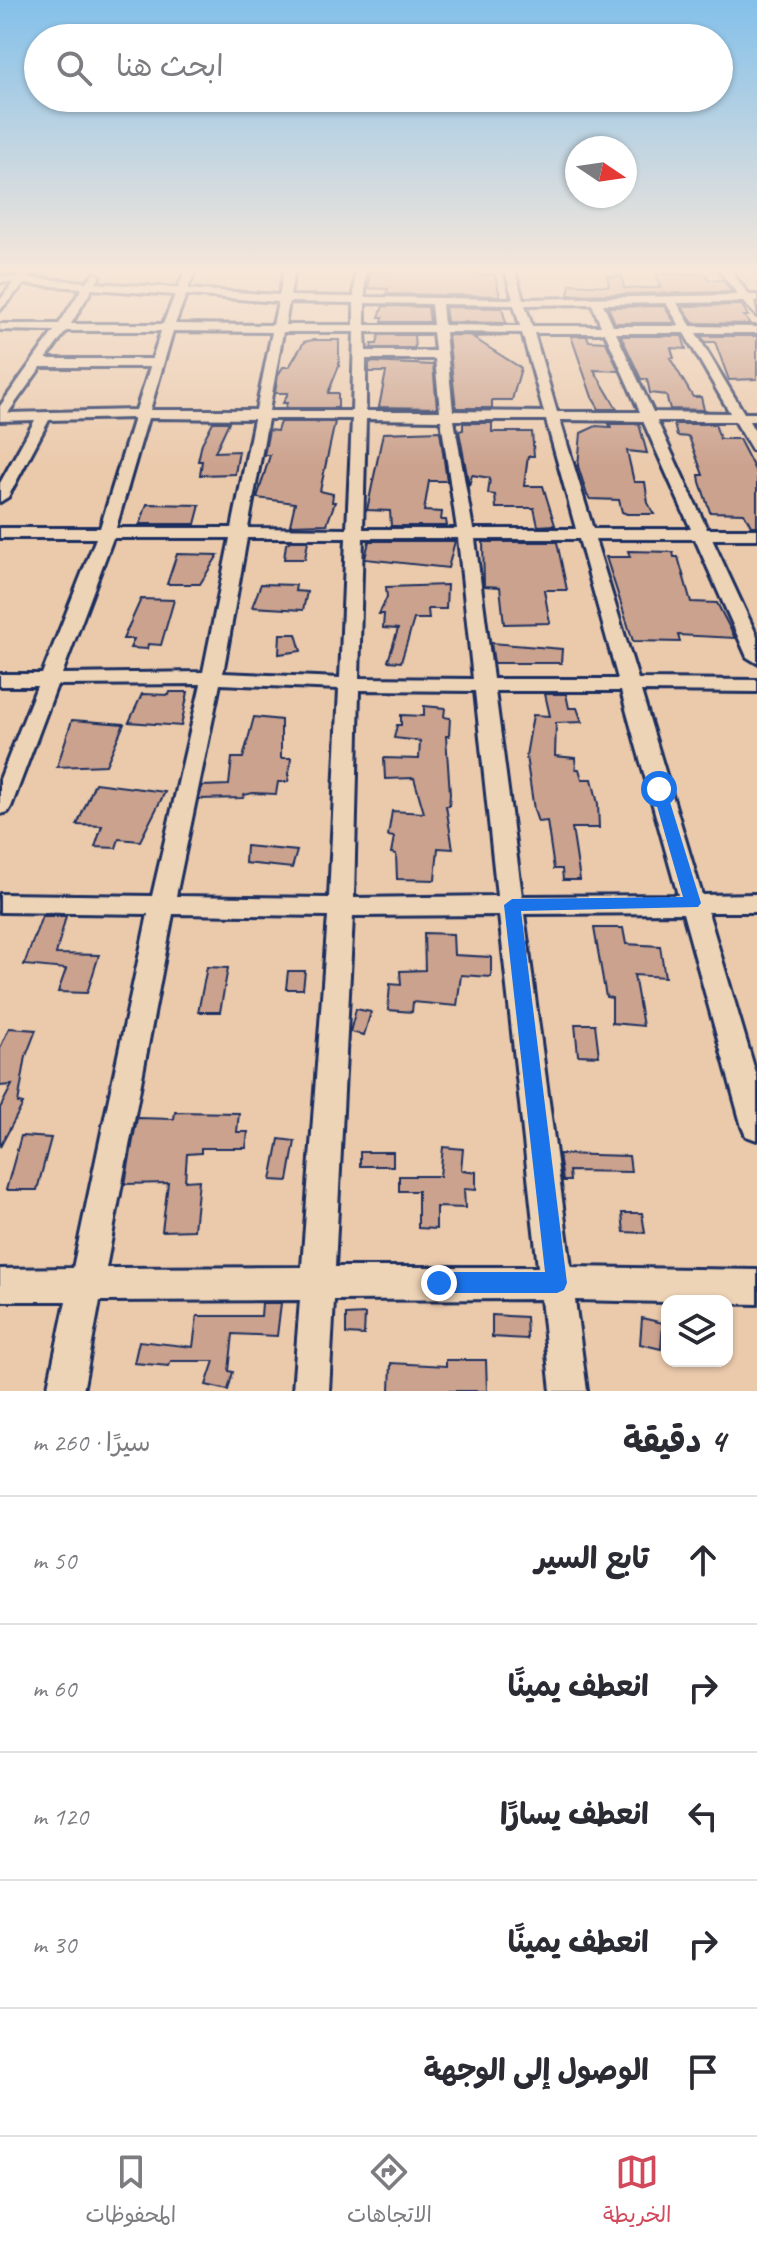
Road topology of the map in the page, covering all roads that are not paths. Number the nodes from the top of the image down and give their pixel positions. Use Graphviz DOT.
graph roads {
  1 [pos="57,336"];
  2 [pos="166,336"];
  3 [pos="275,336"];
  4 [pos="358,336"];
  5 [pos="440,336"];
  6 [pos="530,336"];
  7 [pos="611,336"];
  8 [pos="691,336"];
  9 [pos="358,355"];
  10 [pos="441,355"];
  11 [pos="37,363"];
  12 [pos="159,363"];
  13 [pos="143,414"];
  14 [pos="261,414"];
  15 [pos="359,414"];
  16 [pos="0,416"];
  17 [pos="44,416"];
  18 [pos="447,416"];
  19 [pos="550,416"];
  20 [pos="648,416"];
  21 [pos="739,417"];
  22 [pos="757,417"];
  23 [pos="757,447"];
  24 [pos="5,476"];
  25 [pos="0,497"];
  26 [pos="0,533"];
  27 [pos="106,534"];
  28 [pos="587,534"];
  29 [pos="701,534"];
  30 [pos="757,534"];
  31 [pos="241,535"];
  32 [pos="354,535"];
  33 [pos="466,535"];
  34 [pos="757,657"];
  35 [pos="212,678"];
  36 [pos="51,679"];
  37 [pos="0,680"];
  38 [pos="350,684"];
  39 [pos="483,685"];
  40 [pos="757,686"];
  41 [pos="630,687"];
  42 [pos="0,807"];
  43 [pos="0,903"];
  44 [pos="693,903"];
  45 [pos="757,903"];
  46 [pos="162,905"];
  47 [pos="512,905"];
  48 [pos="341,907"];
  49 [pos="757,1127"];
  50 [pos="316,1282"];
  51 [pos="84,1283"];
  52 [pos="557,1283"];
  53 [pos="0,1285"];
  54 [pos="757,1287"];
  55 [pos="65,1391"];
  56 [pos="311,1391"];
  57 [pos="569,1391"];
  1 -- 11 [label="street"];
  2 -- 12 [label="street"];
  3 -- 14 [label="street"];
  4 -- 9 [label="street"];
  5 -- 10 [label="street"];
  6 -- 19 [label="street"];
  7 -- 20 [label="street"];
  8 -- 21 [label="street"];
  9 -- 10 [label="street"];
  9 -- 15 [label="street"];
  10 -- 18 [label="street"];
  11 -- 12 [label="street"];
  11 -- 16 [label="street"];
  12 -- 13 [label="street"];
  13 -- 14 [label="street"];
  13 -- 17 [label="street"];
  13 -- 27 [label="street"];
  14 -- 15 [label="street"];
  14 -- 31 [label="street"];
  15 -- 18 [label="street"];
  15 -- 32 [label="street"];
  16 -- 17 [label="street"];
  17 -- 24 [label="street"];
  18 -- 19 [label="street"];
  18 -- 33 [label="street"];
  19 -- 20 [label="street"];
  19 -- 28 [label="street"];
  20 -- 21 [label="street"];
  20 -- 29 [label="street"];
  21 -- 22 [label="street"];
  21 -- 23 [label="street"];
  24 -- 25 [label="street"];
  26 -- 27 [label="street"];
  27 -- 31 [label="street"];
  27 -- 36 [label="street"];
  28 -- 29 [label="street"];
  28 -- 33 [label="street"];
  28 -- 41 [label="street"];
  29 -- 30 [label="street"];
  29 -- 34 [label="street"];
  31 -- 32 [label="street"];
  31 -- 35 [label="street"];
  32 -- 33 [label="street"];
  32 -- 38 [label="street"];
  33 -- 39 [label="street"];
  35 -- 36 [label="street"];
  35 -- 38 [label="street"];
  35 -- 46 [label="street"];
  36 -- 37 [label="street"];
  36 -- 42 [label="street"];
  38 -- 39 [label="street"];
  38 -- 48 [label="street"];
  39 -- 41 [label="street"];
  39 -- 47 [label="street"];
  40 -- 41 [label="street"];
  41 -- 44 [label="street"];
  43 -- 46 [label="street"];
  44 -- 45 [label="street"];
  44 -- 47 [label="street"];
  44 -- 49 [label="street"];
  46 -- 48 [label="street"];
  46 -- 51 [label="street"];
  47 -- 48 [label="street"];
  47 -- 52 [label="street"];
  48 -- 50 [label="street"];
  50 -- 51 [label="street"];
  50 -- 52 [label="street"];
  50 -- 56 [label="street"];
  51 -- 53 [label="street"];
  51 -- 55 [label="street"];
  52 -- 54 [label="street"];
  52 -- 57 [label="street"];
}
